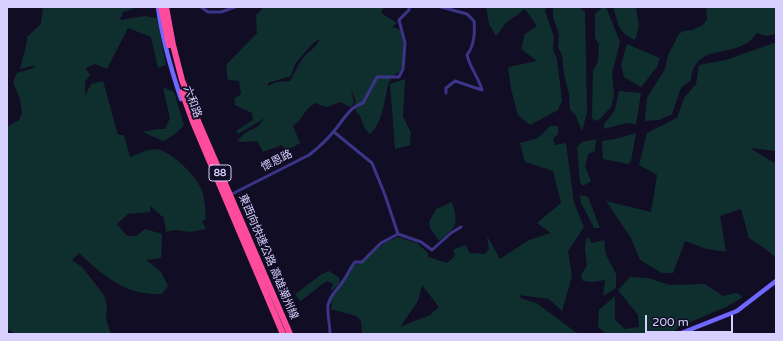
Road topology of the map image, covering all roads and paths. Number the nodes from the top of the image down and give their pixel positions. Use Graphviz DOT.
graph roads {
  1 [pos="158,7"];
  2 [pos="161,7"];
  3 [pos="167,7"];
  4 [pos="201,7"];
  5 [pos="235,7"];
  6 [pos="409,7"];
  7 [pos="440,7"];
  8 [pos="446,93"];
  9 [pos="334,132"];
  10 [pos="232,194"];
  11 [pos="223,199"];
  12 [pos="461,227"];
  13 [pos="398,234"];
  14 [pos="776,281"];
  15 [pos="282,334"];
  16 [pos="291,334"];
  17 [pos="330,334"];
  18 [pos="679,334"];
  1 -- 11 [label="main road, 六和路"];
  2 -- 15 [label="highway, 東西向快速公路 高雄潮州線 / 88, bridge"];
  3 -- 10 [label="main road, 六和路"];
  3 -- 16 [label="highway, 東西向快速公路 高雄潮州線 / 88, bridge"];
  4 -- 5 [label="street"];
  6 -- 9 [label="street"];
  7 -- 8 [label="street"];
  9 -- 10 [label="street, 懷恩路"];
  9 -- 13 [label="street"];
  10 -- 11 [label="street, 懷恩路"];
  10 -- 16 [label="main road, 六和路"];
  11 -- 15 [label="main road, 六和路"];
  12 -- 13 [label="street"];
  13 -- 17 [label="street"];
  14 -- 18 [label="main road"];
}
